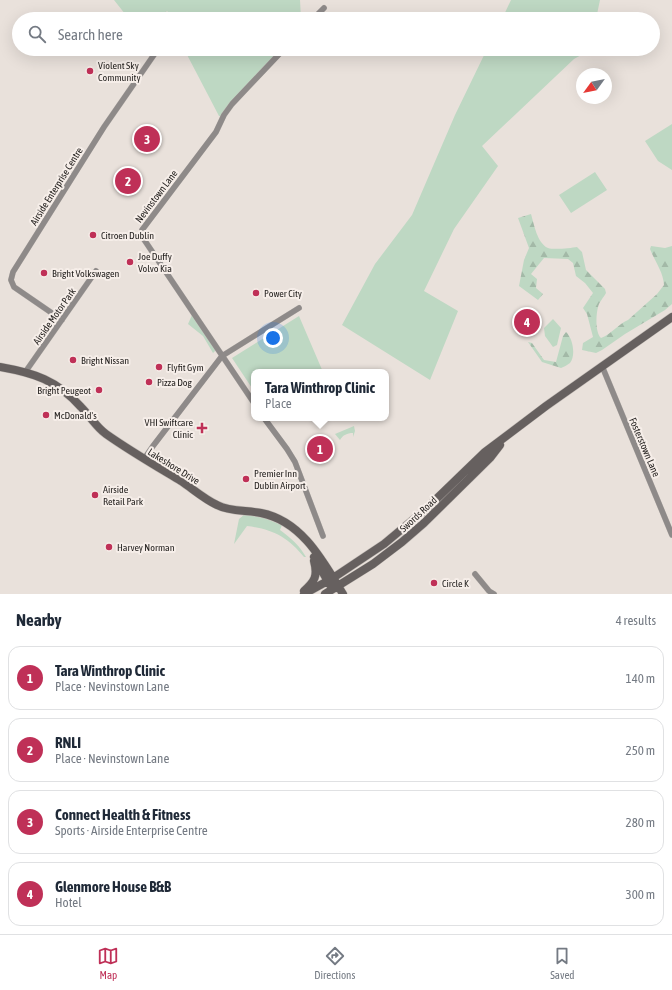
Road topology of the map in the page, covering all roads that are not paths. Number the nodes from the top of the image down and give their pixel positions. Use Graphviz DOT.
graph roads {
  1 [pos="324,8"];
  2 [pos="320,12"];
  3 [pos="153,56"];
  4 [pos="277,56"];
  5 [pos="96,271"];
  6 [pos="299,308"];
  7 [pos="672,316"];
  8 [pos="62,320"];
  9 [pos="222,356"];
  10 [pos="0,366"];
  11 [pos="602,366"];
  12 [pos="26,371"];
  13 [pos="251,399"];
  14 [pos="266,421"];
  15 [pos="504,438"];
  16 [pos="144,459"];
  17 [pos="672,535"];
  18 [pos="323,536"];
  19 [pos="306,540"];
  20 [pos="312,555"];
  21 [pos="475,574"];
  22 [pos="331,579"];
  23 [pos="336,590"];
  24 [pos="490,593"];
  25 [pos="301,594"];
  26 [pos="304,594"];
  27 [pos="325,594"];
  28 [pos="343,594"];
  1 -- 2 [label="street"];
  3 -- 8 [label="street, Airside Enterprise Centre"];
  4 -- 9 [label="street, Nevinstown Lane"];
  5 -- 8 [label="street, Airside Motor Park"];
  6 -- 9 [label="street"];
  7 -- 11 [label="main road, Swords Road"];
  8 -- 12 [label="street, Airside Motor Park"];
  9 -- 13 [label="street, Nevinstown Lane"];
  9 -- 16 [label="street"];
  10 -- 12 [label="main road, Lakeshore Drive"];
  11 -- 15 [label="main road, Swords Road"];
  11 -- 17 [label="street, Fosterstown Lane"];
  12 -- 16 [label="main road, Lakeshore Drive"];
  14 -- 18 [label="street"];
  15 -- 22 [label="main road, Swords Road"];
  15 -- 23 [label="main road, Swords Road"];
  16 -- 19 [label="main road, Lakeshore Drive"];
  19 -- 20 [label="main road, Lakeshore Drive"];
  19 -- 22 [label="main road, Lakeshore Drive"];
  20 -- 22 [label="main road, Lakeshore Drive"];
  20 -- 25 [label="main road"];
  21 -- 24 [label="street"];
  22 -- 23 [label="main road, Lakeshore Drive"];
  22 -- 26 [label="main road, Swords Road"];
  23 -- 27 [label="main road, Swords Road"];
  23 -- 28 [label="main road, Lakeshore Drive"];
}
